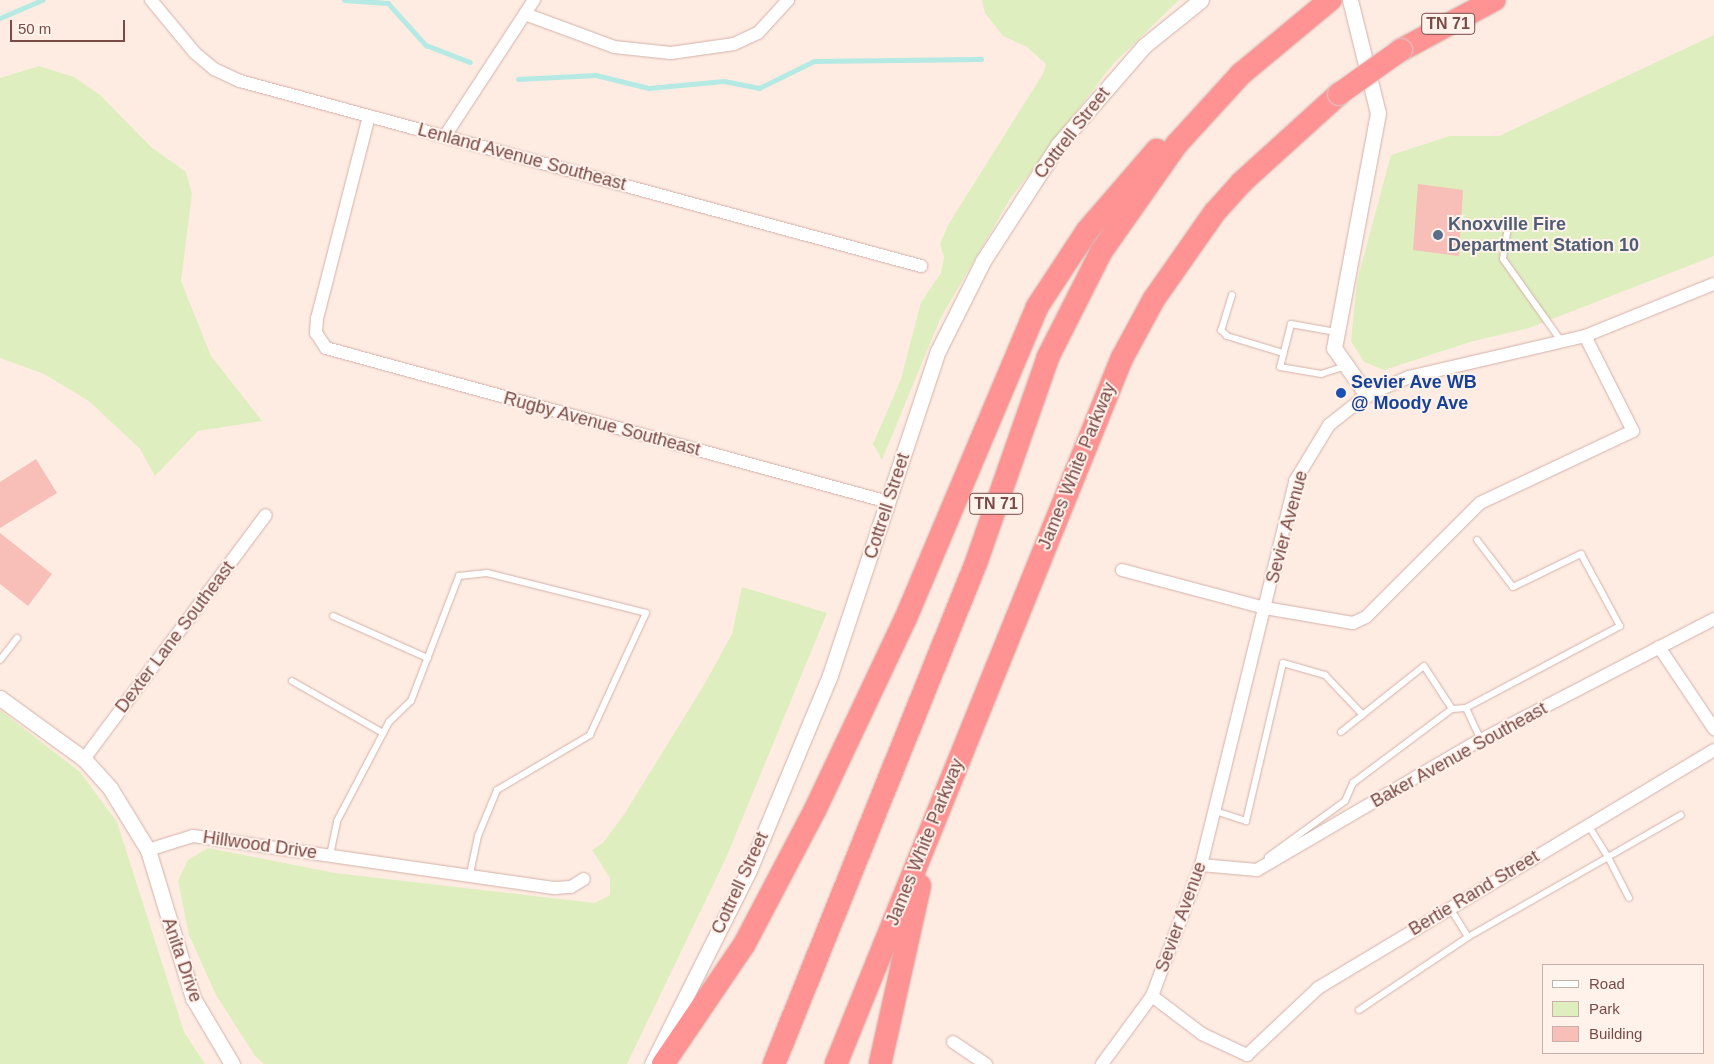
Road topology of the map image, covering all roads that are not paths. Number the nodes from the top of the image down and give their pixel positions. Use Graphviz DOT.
graph roads {
  1 [pos="151,0"];
  2 [pos="534,0"];
  3 [pos="788,0"];
  4 [pos="1201,0"];
  5 [pos="1350,0"];
  6 [pos="1494,0"];
  7 [pos="1324,4"];
  8 [pos="525,14"];
  9 [pos="1241,74"];
  10 [pos="369,116"];
  11 [pos="445,136"];
  12 [pos="1507,233"];
  13 [pos="921,266"];
  14 [pos="1714,284"];
  15 [pos="1232,295"];
  16 [pos="1337,332"];
  17 [pos="1585,336"];
  18 [pos="1563,343"];
  19 [pos="1283,353"];
  20 [pos="1345,366"];
  21 [pos="1367,395"];
  22 [pos="888,502"];
  23 [pos="266,515"];
  24 [pos="1477,540"];
  25 [pos="1122,570"];
  26 [pos="1266,608"];
  27 [pos="333,616"];
  28 [pos="1714,619"];
  29 [pos="17,638"];
  30 [pos="1659,647"];
  31 [pos="428,658"];
  32 [pos="0,660"];
  33 [pos="292,681"];
  34 [pos="0,698"];
  35 [pos="1466,708"];
  36 [pos="1452,709"];
  37 [pos="1363,715"];
  38 [pos="1714,729"];
  39 [pos="1341,732"];
  40 [pos="383,733"];
  41 [pos="1481,740"];
  42 [pos="1714,750"];
  43 [pos="84,759"];
  44 [pos="938,809"];
  45 [pos="1215,811"];
  46 [pos="1681,815"];
  47 [pos="1588,824"];
  48 [pos="148,850"];
  49 [pos="330,855"];
  50 [pos="1608,857"];
  51 [pos="1201,865"];
  52 [pos="1247,872"];
  53 [pos="470,874"];
  54 [pos="584,879"];
  55 [pos="1629,898"];
  56 [pos="1450,908"];
  57 [pos="1468,937"];
  58 [pos="1152,996"];
  59 [pos="1359,1010"];
  60 [pos="954,1042"];
  61 [pos="232,1064"];
  62 [pos="652,1064"];
  63 [pos="662,1064"];
  64 [pos="774,1064"];
  65 [pos="836,1064"];
  66 [pos="880,1064"];
  67 [pos="986,1064"];
  68 [pos="1102,1064"];
  1 -- 10 [label="street, Lenland Avenue Southeast"];
  2 -- 8 [label="street"];
  3 -- 8 [label="street"];
  4 -- 22 [label="street, Cottrell Street"];
  5 -- 16 [label="street"];
  6 -- 44 [label="highway, James White Parkway / TN 71, bridge"];
  7 -- 9 [label="highway, TN 71"];
  8 -- 11 [label="street"];
  9 -- 63 [label="highway"];
  9 -- 64 [label="highway, TN 71"];
  10 -- 11 [label="street, Lenland Avenue Southeast"];
  10 -- 22 [label="street, Rugby Avenue Southeast"];
  11 -- 13 [label="street, Lenland Avenue Southeast"];
  12 -- 18 [label="lane"];
  14 -- 17 [label="street, Sevier Avenue"];
  15 -- 19 [label="lane"];
  16 -- 19 [label="lane"];
  16 -- 20 [label="street"];
  17 -- 18 [label="street, Sevier Avenue"];
  17 -- 26 [label="street"];
  18 -- 21 [label="street, Sevier Avenue"];
  19 -- 20 [label="lane"];
  20 -- 21 [label="street"];
  21 -- 26 [label="street, Sevier Avenue"];
  22 -- 62 [label="street, Cottrell Street"];
  23 -- 43 [label="street, Dexter Lane Southeast"];
  24 -- 35 [label="lane"];
  25 -- 26 [label="street"];
  26 -- 45 [label="street, Sevier Avenue"];
  27 -- 31 [label="lane"];
  28 -- 30 [label="street, Baker Avenue Southeast"];
  29 -- 32 [label="lane"];
  30 -- 38 [label="street"];
  30 -- 41 [label="street, Baker Avenue Southeast"];
  31 -- 40 [label="lane"];
  31 -- 53 [label="lane"];
  33 -- 40 [label="lane"];
  34 -- 43 [label="street"];
  35 -- 36 [label="lane"];
  35 -- 41 [label="lane"];
  36 -- 37 [label="lane"];
  36 -- 52 [label="lane"];
  37 -- 39 [label="lane"];
  37 -- 45 [label="lane"];
  40 -- 49 [label="lane"];
  41 -- 52 [label="street, Baker Avenue Southeast"];
  42 -- 47 [label="street, Bertie Rand Street"];
  43 -- 48 [label="street"];
  44 -- 65 [label="highway, James White Parkway / TN 71"];
  44 -- 66 [label="highway"];
  45 -- 51 [label="street, Sevier Avenue"];
  46 -- 50 [label="lane"];
  47 -- 50 [label="lane"];
  47 -- 56 [label="street, Bertie Rand Street"];
  48 -- 49 [label="street, Hillwood Drive"];
  48 -- 61 [label="street, Anita Drive"];
  49 -- 53 [label="street, Hillwood Drive"];
  50 -- 55 [label="lane"];
  50 -- 57 [label="lane"];
  51 -- 52 [label="street"];
  51 -- 58 [label="street, Sevier Avenue"];
  53 -- 54 [label="street, Hillwood Drive"];
  56 -- 57 [label="lane"];
  56 -- 58 [label="street, Bertie Rand Street"];
  57 -- 59 [label="lane"];
  58 -- 68 [label="street, Sevier Avenue"];
  60 -- 67 [label="street"];
}
